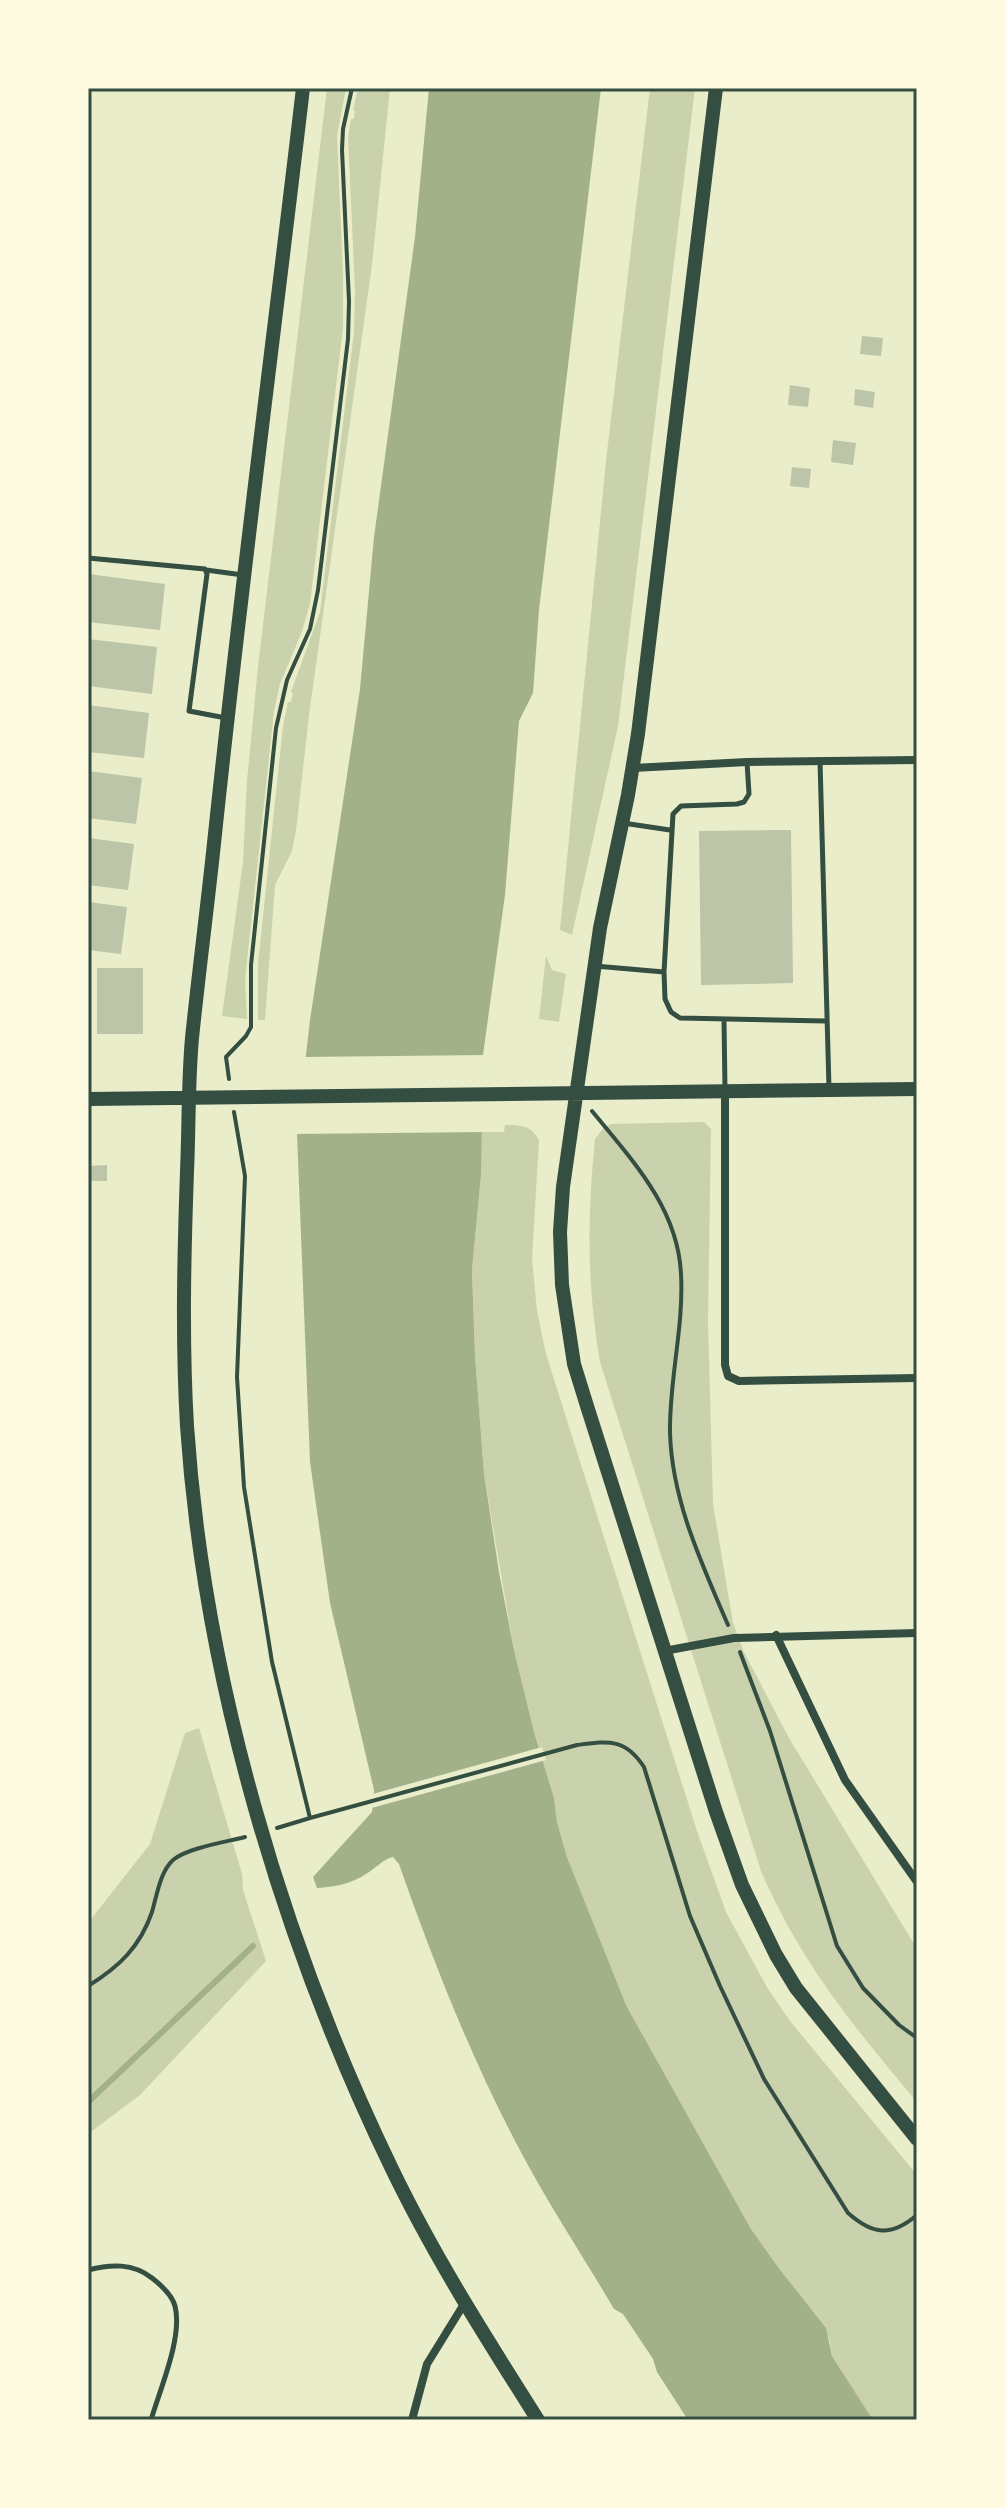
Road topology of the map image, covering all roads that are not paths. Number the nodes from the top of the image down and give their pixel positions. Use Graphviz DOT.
graph roads {
  1 [pos="303,88"];
  2 [pos="716,88"];
  3 [pos="88,558"];
  4 [pos="205,569"];
  5 [pos="245,575"];
  6 [pos="227,718"];
  7 [pos="917,760"];
  8 [pos="820,761"];
  9 [pos="747,762"];
  10 [pos="633,768"];
  11 [pos="622,822"];
  12 [pos="670,830"];
  13 [pos="594,966"];
  14 [pos="664,972"];
  15 [pos="724,1020"];
  16 [pos="826,1021"];
  17 [pos="829,1089"];
  18 [pos="917,1089"];
  19 [pos="725,1091"];
  20 [pos="576,1093"];
  21 [pos="188,1098"];
  22 [pos="88,1099"];
  23 [pos="917,1378"];
  24 [pos="917,1633"];
  25 [pos="776,1635"];
  26 [pos="664,1651"];
  27 [pos="917,1882"];
  28 [pos="917,2139"];
  29 [pos="88,2270"];
  30 [pos="464,2304"];
  31 [pos="151,2420"];
  32 [pos="412,2420"];
  33 [pos="538,2420"];
  1 -- 5 [label="main road"];
  2 -- 10 [label="main road"];
  3 -- 4 [label="lane"];
  4 -- 5 [label="lane"];
  4 -- 6 [label="lane"];
  5 -- 6 [label="main road"];
  6 -- 21 [label="main road"];
  7 -- 8 [label="street"];
  8 -- 9 [label="street"];
  8 -- 16 [label="lane"];
  9 -- 10 [label="street"];
  9 -- 12 [label="lane"];
  10 -- 11 [label="main road"];
  11 -- 12 [label="lane"];
  11 -- 13 [label="main road"];
  12 -- 14 [label="lane"];
  13 -- 14 [label="lane"];
  13 -- 20 [label="main road"];
  14 -- 15 [label="lane"];
  15 -- 16 [label="lane"];
  15 -- 19 [label="lane"];
  16 -- 17 [label="lane"];
  17 -- 18 [label="main road"];
  17 -- 19 [label="main road"];
  19 -- 20 [label="main road"];
  19 -- 23 [label="street"];
  20 -- 21 [label="main road"];
  20 -- 26 [label="main road"];
  21 -- 22 [label="main road"];
  21 -- 30 [label="main road"];
  24 -- 25 [label="street"];
  25 -- 26 [label="street"];
  25 -- 27 [label="street"];
  26 -- 28 [label="main road"];
  29 -- 31 [label="lane"];
  30 -- 32 [label="street"];
  30 -- 33 [label="main road"];
}
